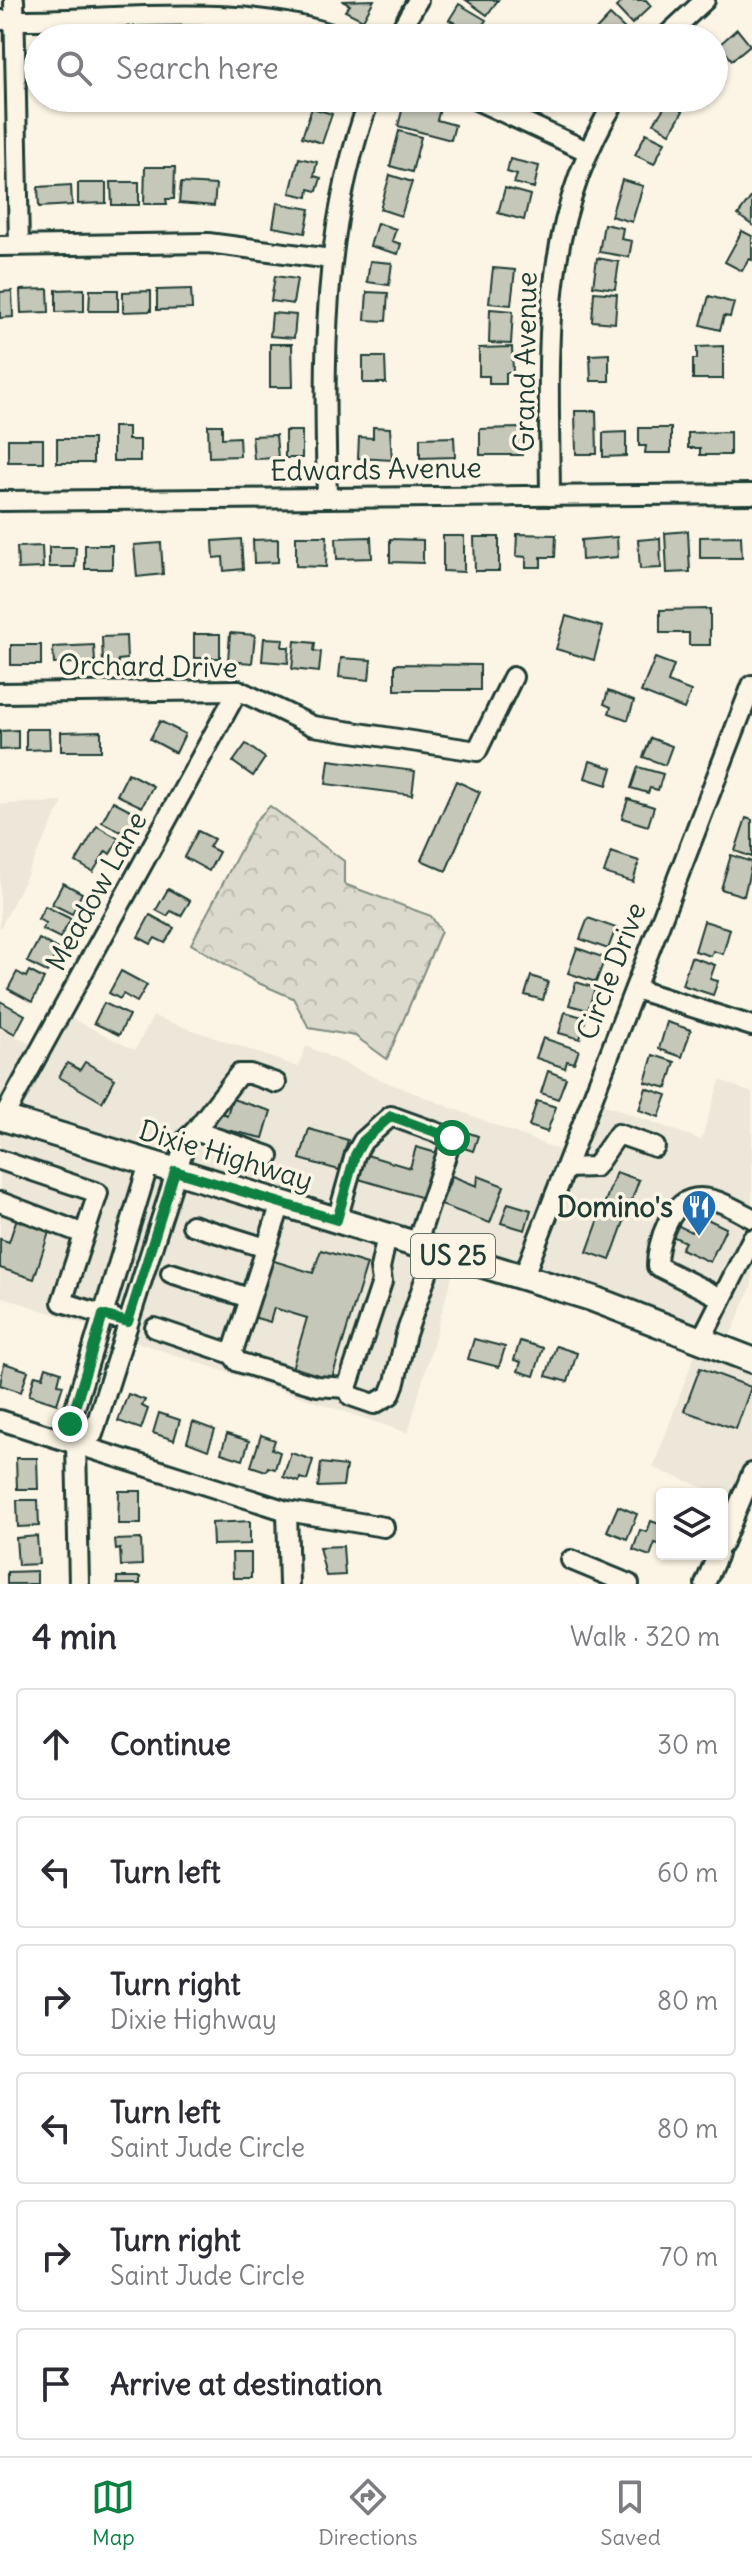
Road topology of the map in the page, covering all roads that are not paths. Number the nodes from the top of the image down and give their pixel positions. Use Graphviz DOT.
graph roads {
  1 [pos="14,0"];
  2 [pos="418,0"];
  3 [pos="705,0"];
  4 [pos="217,8"];
  5 [pos="7,20"];
  6 [pos="293,24"];
  7 [pos="404,24"];
  8 [pos="679,24"];
  9 [pos="365,112"];
  10 [pos="502,112"];
  11 [pos="609,112"];
  12 [pos="587,151"];
  13 [pos="19,245"];
  14 [pos="0,246"];
  15 [pos="331,259"];
  16 [pos="752,494"];
  17 [pos="550,496"];
  18 [pos="327,498"];
  19 [pos="0,501"];
  20 [pos="513,677"];
  21 [pos="752,685"];
  22 [pos="238,690"];
  23 [pos="0,693"];
  24 [pos="635,989"];
  25 [pos="752,1026"];
  26 [pos="276,1083"];
  27 [pos="2,1118"];
  28 [pos="194,1132"];
  29 [pos="655,1147"];
  30 [pos="269,1156"];
  31 [pos="0,1160"];
  32 [pos="149,1163"];
  33 [pos="566,1168"];
  34 [pos="175,1171"];
  35 [pos="0,1202"];
  36 [pos="281,1203"];
  37 [pos="752,1218"];
  38 [pos="337,1220"];
  39 [pos="192,1225"];
  40 [pos="84,1234"];
  41 [pos="387,1236"];
  42 [pos="752,1239"];
  43 [pos="266,1248"];
  44 [pos="426,1248"];
  45 [pos="171,1273"];
  46 [pos="523,1278"];
  47 [pos="249,1298"];
  48 [pos="721,1298"];
  49 [pos="103,1315"];
  50 [pos="128,1322"];
  51 [pos="155,1328"];
  52 [pos="702,1338"];
  53 [pos="232,1354"];
  54 [pos="752,1360"];
  55 [pos="347,1388"];
  56 [pos="0,1420"];
  57 [pos="76,1444"];
  58 [pos="752,1473"];
  59 [pos="287,1511"];
  60 [pos="384,1527"];
  61 [pos="728,1531"];
  62 [pos="571,1560"];
  63 [pos="715,1560"];
  64 [pos="79,1584"];
  65 [pos="289,1584"];
  66 [pos="629,1584"];
  67 [pos="705,1584"];
  1 -- 5 [label="street"];
  2 -- 7 [label="street"];
  3 -- 8 [label="street"];
  4 -- 5 [label="street"];
  4 -- 6 [label="street"];
  5 -- 13 [label="street"];
  9 -- 15 [label="street"];
  10 -- 12 [label="street"];
  11 -- 12 [label="street, Grand Avenue"];
  12 -- 17 [label="street, Grand Avenue"];
  13 -- 14 [label="street"];
  13 -- 15 [label="street"];
  15 -- 18 [label="street"];
  16 -- 17 [label="street, Edwards Avenue"];
  17 -- 18 [label="street, Edwards Avenue"];
  18 -- 19 [label="street, Edwards Avenue"];
  20 -- 22 [label="street, Orchard Drive"];
  21 -- 24 [label="street, Circle Drive"];
  22 -- 23 [label="street, Orchard Drive"];
  22 -- 27 [label="street, Meadow Lane"];
  24 -- 25 [label="street"];
  24 -- 33 [label="street, Circle Drive"];
  26 -- 28 [label="street"];
  27 -- 32 [label="main road, Dixie Highway / US 25"];
  28 -- 30 [label="street"];
  28 -- 34 [label="street"];
  29 -- 33 [label="street"];
  31 -- 40 [label="street"];
  32 -- 34 [label="main road, Dixie Highway / US 25"];
  32 -- 49 [label="street"];
  33 -- 46 [label="street, Circle Drive"];
  34 -- 36 [label="main road, Dixie Highway / US 25"];
  34 -- 50 [label="street"];
  35 -- 40 [label="street"];
  36 -- 38 [label="main road, Dixie Highway / US 25"];
  36 -- 43 [label="street"];
  37 -- 48 [label="street"];
  38 -- 41 [label="main road, Dixie Highway / US 25"];
  38 -- 44 [label="street"];
  39 -- 43 [label="street"];
  40 -- 49 [label="street"];
  41 -- 44 [label="main road, Dixie Highway / US 25"];
  41 -- 55 [label="street"];
  42 -- 48 [label="street"];
  43 -- 47 [label="street"];
  44 -- 46 [label="main road, Dixie Highway / US 25"];
  44 -- 55 [label="street"];
  45 -- 47 [label="street"];
  46 -- 52 [label="main road, Dixie Highway / US 25"];
  47 -- 53 [label="street"];
  48 -- 52 [label="street"];
  49 -- 50 [label="street"];
  49 -- 57 [label="street"];
  50 -- 57 [label="street"];
  51 -- 53 [label="street"];
  52 -- 54 [label="main road, Dixie Highway / US 25"];
  53 -- 55 [label="street"];
  56 -- 57 [label="street"];
  57 -- 59 [label="street"];
  57 -- 64 [label="street"];
  58 -- 61 [label="street"];
  59 -- 60 [label="street"];
  59 -- 65 [label="street"];
  62 -- 66 [label="street"];
  63 -- 67 [label="street"];
}
